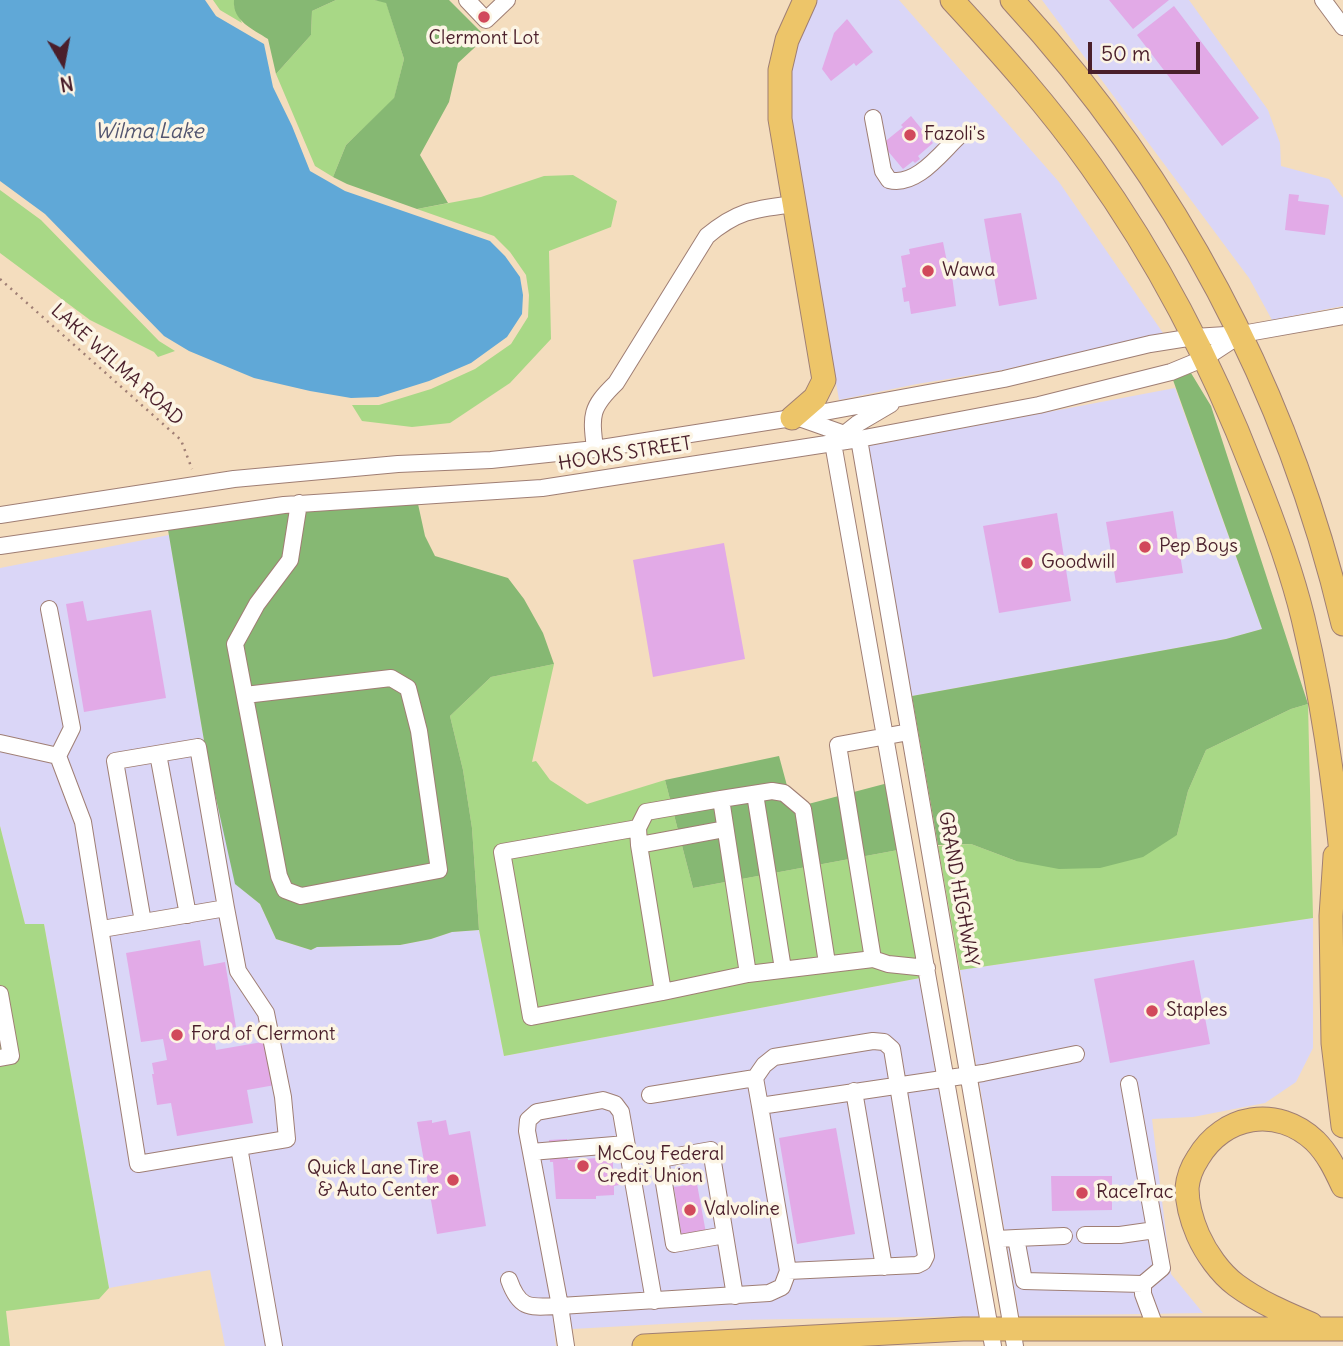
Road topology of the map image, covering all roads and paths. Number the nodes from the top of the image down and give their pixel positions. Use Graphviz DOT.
graph roads {
  1 [pos="467,0"];
  2 [pos="507,0"];
  3 [pos="805,0"];
  4 [pos="952,0"];
  5 [pos="1012,0"];
  6 [pos="1323,0"];
  7 [pos="1343,27"];
  8 [pos="873,118"];
  9 [pos="958,136"];
  10 [pos="794,204"];
  11 [pos="0,279"];
  12 [pos="1343,316"];
  13 [pos="1242,334"];
  14 [pos="1194,337"];
  15 [pos="1205,358"];
  16 [pos="913,395"];
  17 [pos="792,418"];
  18 [pos="845,439"];
  19 [pos="595,449"];
  20 [pos="198,485"];
  21 [pos="299,503"];
  22 [pos="0,516"];
  23 [pos="1318,531"];
  24 [pos="0,546"];
  25 [pos="1343,592"];
  26 [pos="49,609"];
  27 [pos="1343,624"];
  28 [pos="245,695"];
  29 [pos="909,732"];
  30 [pos="885,736"];
  31 [pos="0,743"];
  32 [pos="158,754"];
  33 [pos="58,756"];
  34 [pos="755,794"];
  35 [pos="721,799"];
  36 [pos="1336,803"];
  37 [pos="638,828"];
  38 [pos="725,830"];
  39 [pos="639,845"];
  40 [pos="1343,873"];
  41 [pos="226,908"];
  42 [pos="188,915"];
  43 [pos="143,922"];
  44 [pos="102,929"];
  45 [pos="873,959"];
  46 [pos="827,964"];
  47 [pos="927,968"];
  48 [pos="783,969"];
  49 [pos="748,974"];
  50 [pos="663,992"];
  51 [pos="0,994"];
  52 [pos="1076,1054"];
  53 [pos="0,1058"];
  54 [pos="969,1075"];
  55 [pos="755,1077"];
  56 [pos="946,1078"];
  57 [pos="1129,1084"];
  58 [pos="899,1085"];
  59 [pos="854,1091"];
  60 [pos="650,1095"];
  61 [pos="760,1106"];
  62 [pos="1343,1126"];
  63 [pos="626,1144"];
  64 [pos="239,1147"];
  65 [pos="531,1152"];
  66 [pos="1343,1185"];
  67 [pos="1155,1230"];
  68 [pos="725,1235"];
  69 [pos="1085,1235"];
  70 [pos="1063,1236"];
  71 [pos="1016,1238"];
  72 [pos="997,1239"];
  73 [pos="884,1267"];
  74 [pos="788,1271"];
  75 [pos="509,1280"];
  76 [pos="1143,1284"];
  77 [pos="736,1296"];
  78 [pos="653,1301"];
  79 [pos="560,1306"];
  80 [pos="1332,1328"];
  81 [pos="1156,1329"];
  82 [pos="992,1337"];
  83 [pos="1014,1338"];
  84 [pos="675,1344"];
  85 [pos="274,1346"];
  86 [pos="566,1346"];
  87 [pos="644,1346"];
  1 -- 2 [label="street"];
  3 -- 10 [label="highway"];
  4 -- 14 [label="highway"];
  5 -- 13 [label="highway"];
  6 -- 7 [label="street"];
  8 -- 9 [label="street"];
  10 -- 17 [label="highway"];
  10 -- 19 [label="street"];
  11 -- 20 [label="path, LAKE WILMA ROAD"];
  12 -- 13 [label="street, HOOKS STREET"];
  13 -- 14 [label="street, HOOKS STREET"];
  13 -- 15 [label="street, HOOKS STREET"];
  13 -- 23 [label="highway"];
  14 -- 15 [label="highway"];
  14 -- 16 [label="street, HOOKS STREET"];
  15 -- 18 [label="street, HOOKS STREET"];
  15 -- 36 [label="highway"];
  16 -- 17 [label="street, HOOKS STREET"];
  16 -- 18 [label="street"];
  17 -- 18 [label="street"];
  17 -- 19 [label="street, HOOKS STREET"];
  18 -- 21 [label="street, HOOKS STREET"];
  18 -- 29 [label="street, GRAND HIGHWAY"];
  18 -- 30 [label="street"];
  19 -- 20 [label="street, HOOKS STREET"];
  20 -- 22 [label="street, HOOKS STREET"];
  21 -- 24 [label="street, HOOKS STREET"];
  21 -- 28 [label="street"];
  23 -- 25 [label="highway"];
  23 -- 27 [label="highway"];
  26 -- 33 [label="street"];
  28 -- 28 [label="street"];
  29 -- 30 [label="street"];
  29 -- 54 [label="street, GRAND HIGHWAY"];
  30 -- 45 [label="street"];
  30 -- 47 [label="street"];
  31 -- 33 [label="street"];
  32 -- 41 [label="street"];
  32 -- 42 [label="street"];
  32 -- 43 [label="street"];
  33 -- 44 [label="street"];
  34 -- 35 [label="street"];
  34 -- 46 [label="street"];
  34 -- 48 [label="street"];
  35 -- 37 [label="street"];
  35 -- 38 [label="street"];
  36 -- 40 [label="highway"];
  36 -- 62 [label="highway"];
  37 -- 39 [label="street"];
  37 -- 50 [label="street"];
  38 -- 39 [label="street"];
  38 -- 49 [label="street"];
  39 -- 50 [label="street"];
  41 -- 42 [label="street"];
  41 -- 64 [label="street"];
  42 -- 43 [label="street"];
  43 -- 44 [label="street"];
  44 -- 64 [label="street"];
  45 -- 46 [label="street"];
  45 -- 47 [label="street"];
  46 -- 48 [label="street"];
  47 -- 56 [label="street"];
  48 -- 49 [label="street"];
  49 -- 50 [label="street"];
  51 -- 53 [label="street"];
  52 -- 54 [label="street"];
  54 -- 56 [label="street"];
  54 -- 72 [label="street, GRAND HIGHWAY"];
  55 -- 58 [label="street"];
  55 -- 60 [label="street"];
  55 -- 61 [label="street"];
  56 -- 58 [label="street"];
  56 -- 82 [label="street"];
  57 -- 67 [label="street"];
  58 -- 59 [label="street"];
  58 -- 73 [label="street"];
  59 -- 61 [label="street"];
  59 -- 73 [label="street"];
  61 -- 74 [label="street"];
  63 -- 65 [label="street"];
  63 -- 65 [label="street"];
  63 -- 78 [label="street"];
  64 -- 85 [label="street"];
  65 -- 79 [label="street"];
  66 -- 80 [label="highway"];
  67 -- 69 [label="street"];
  67 -- 76 [label="street"];
  68 -- 68 [label="street"];
  68 -- 77 [label="street"];
  70 -- 71 [label="street"];
  71 -- 72 [label="street"];
  71 -- 76 [label="street"];
  72 -- 83 [label="street, GRAND HIGHWAY"];
  73 -- 74 [label="street"];
  74 -- 77 [label="street"];
  75 -- 79 [label="street"];
  76 -- 81 [label="street"];
  77 -- 78 [label="street"];
  78 -- 79 [label="street"];
  79 -- 86 [label="street"];
  80 -- 81 [label="highway"];
  81 -- 83 [label="highway"];
  82 -- 83 [label="highway"];
  82 -- 84 [label="highway"];
  84 -- 87 [label="highway"];
}
